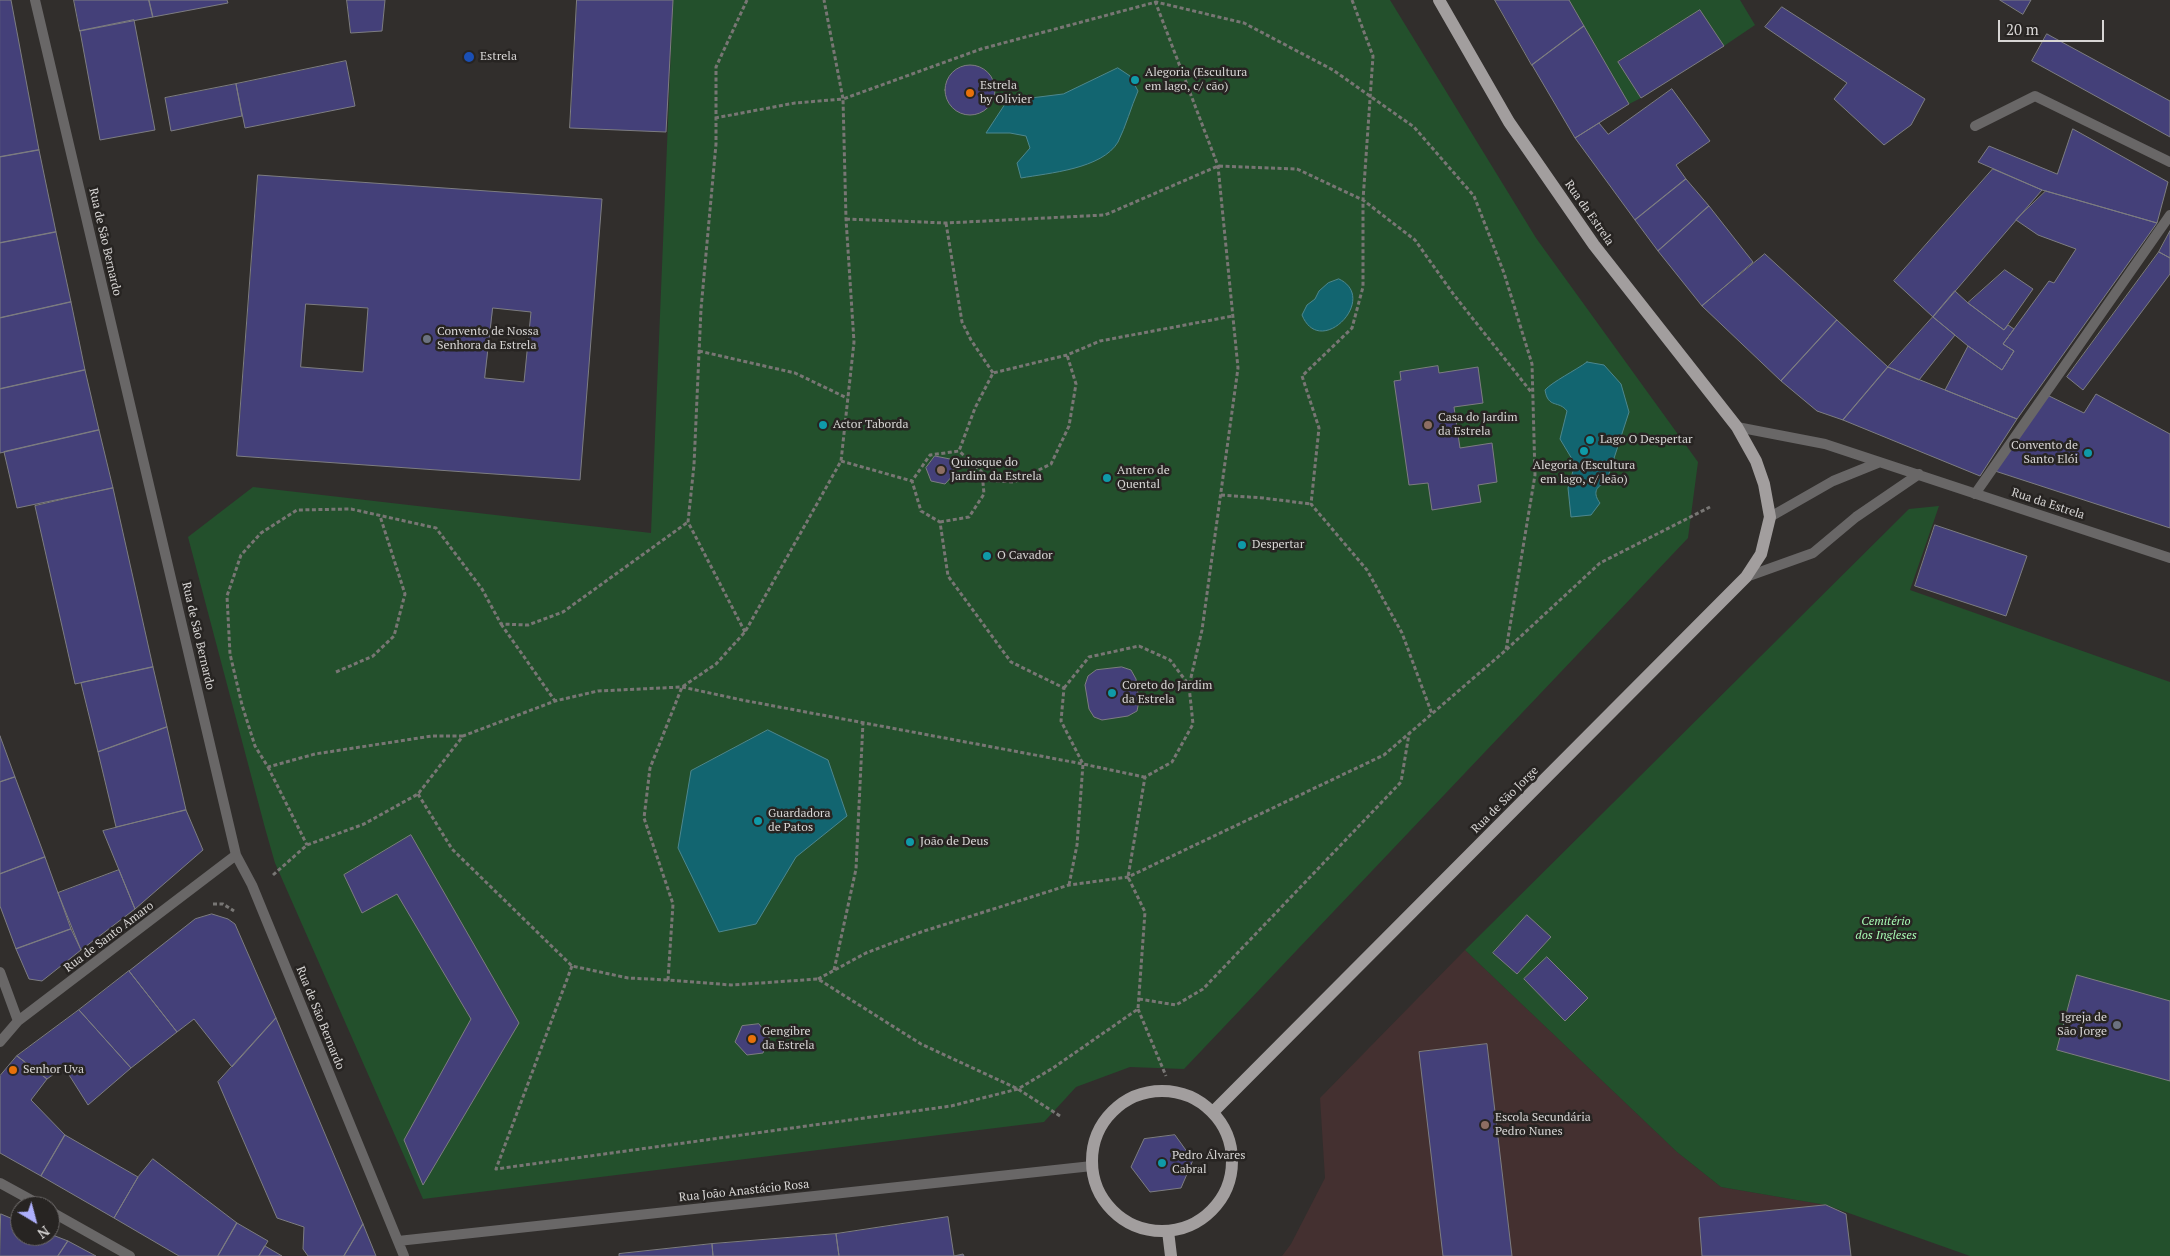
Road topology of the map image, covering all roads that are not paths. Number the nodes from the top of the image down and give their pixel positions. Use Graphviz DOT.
graph roads {
  1 [pos="35,0"];
  2 [pos="1439,0"];
  3 [pos="1975,126"];
  4 [pos="2170,162"];
  5 [pos="2170,215"];
  6 [pos="1737,427"];
  7 [pos="1880,462"];
  8 [pos="1919,474"];
  9 [pos="1764,484"];
  10 [pos="1975,494"];
  11 [pos="1770,518"];
  12 [pos="2170,558"];
  13 [pos="1746,577"];
  14 [pos="236,855"];
  15 [pos="0,972"];
  16 [pos="18,1021"];
  17 [pos="0,1042"];
  18 [pos="1213,1112"];
  19 [pos="1092,1166"];
  20 [pos="0,1183"];
  21 [pos="24,1196"];
  22 [pos="60,1217"];
  23 [pos="1168,1231"];
  24 [pos="398,1241"];
  25 [pos="130,1256"];
  26 [pos="404,1256"];
  27 [pos="1171,1256"];
  1 -- 14 [label="street, Rua de São Bernardo"];
  2 -- 6 [label="main road, Rua da Estrela"];
  3 -- 4 [label="street"];
  5 -- 10 [label="street"];
  6 -- 7 [label="street, Rua da Estrela"];
  6 -- 9 [label="main road, Rua da Estrela"];
  7 -- 8 [label="street, Rua da Estrela"];
  7 -- 11 [label="street"];
  8 -- 10 [label="street, Rua da Estrela"];
  8 -- 13 [label="street"];
  9 -- 11 [label="main road, Rua de São Jorge"];
  10 -- 12 [label="street, Rua da Estrela"];
  11 -- 13 [label="main road, Rua de São Jorge"];
  13 -- 18 [label="main road, Rua de São Jorge"];
  14 -- 16 [label="street, Rua de Santo Amaro"];
  14 -- 24 [label="street, Rua de São Bernardo"];
  15 -- 16 [label="street"];
  16 -- 17 [label="street, Rua de Santo Amaro"];
  18 -- 19 [label="main road"];
  18 -- 23 [label="main road"];
  19 -- 23 [label="main road"];
  19 -- 24 [label="street, Rua João Anastácio Rosa"];
  20 -- 21 [label="street"];
  22 -- 25 [label="street"];
  23 -- 27 [label="main road"];
  24 -- 26 [label="street, Rua de São Bernardo"];
}
